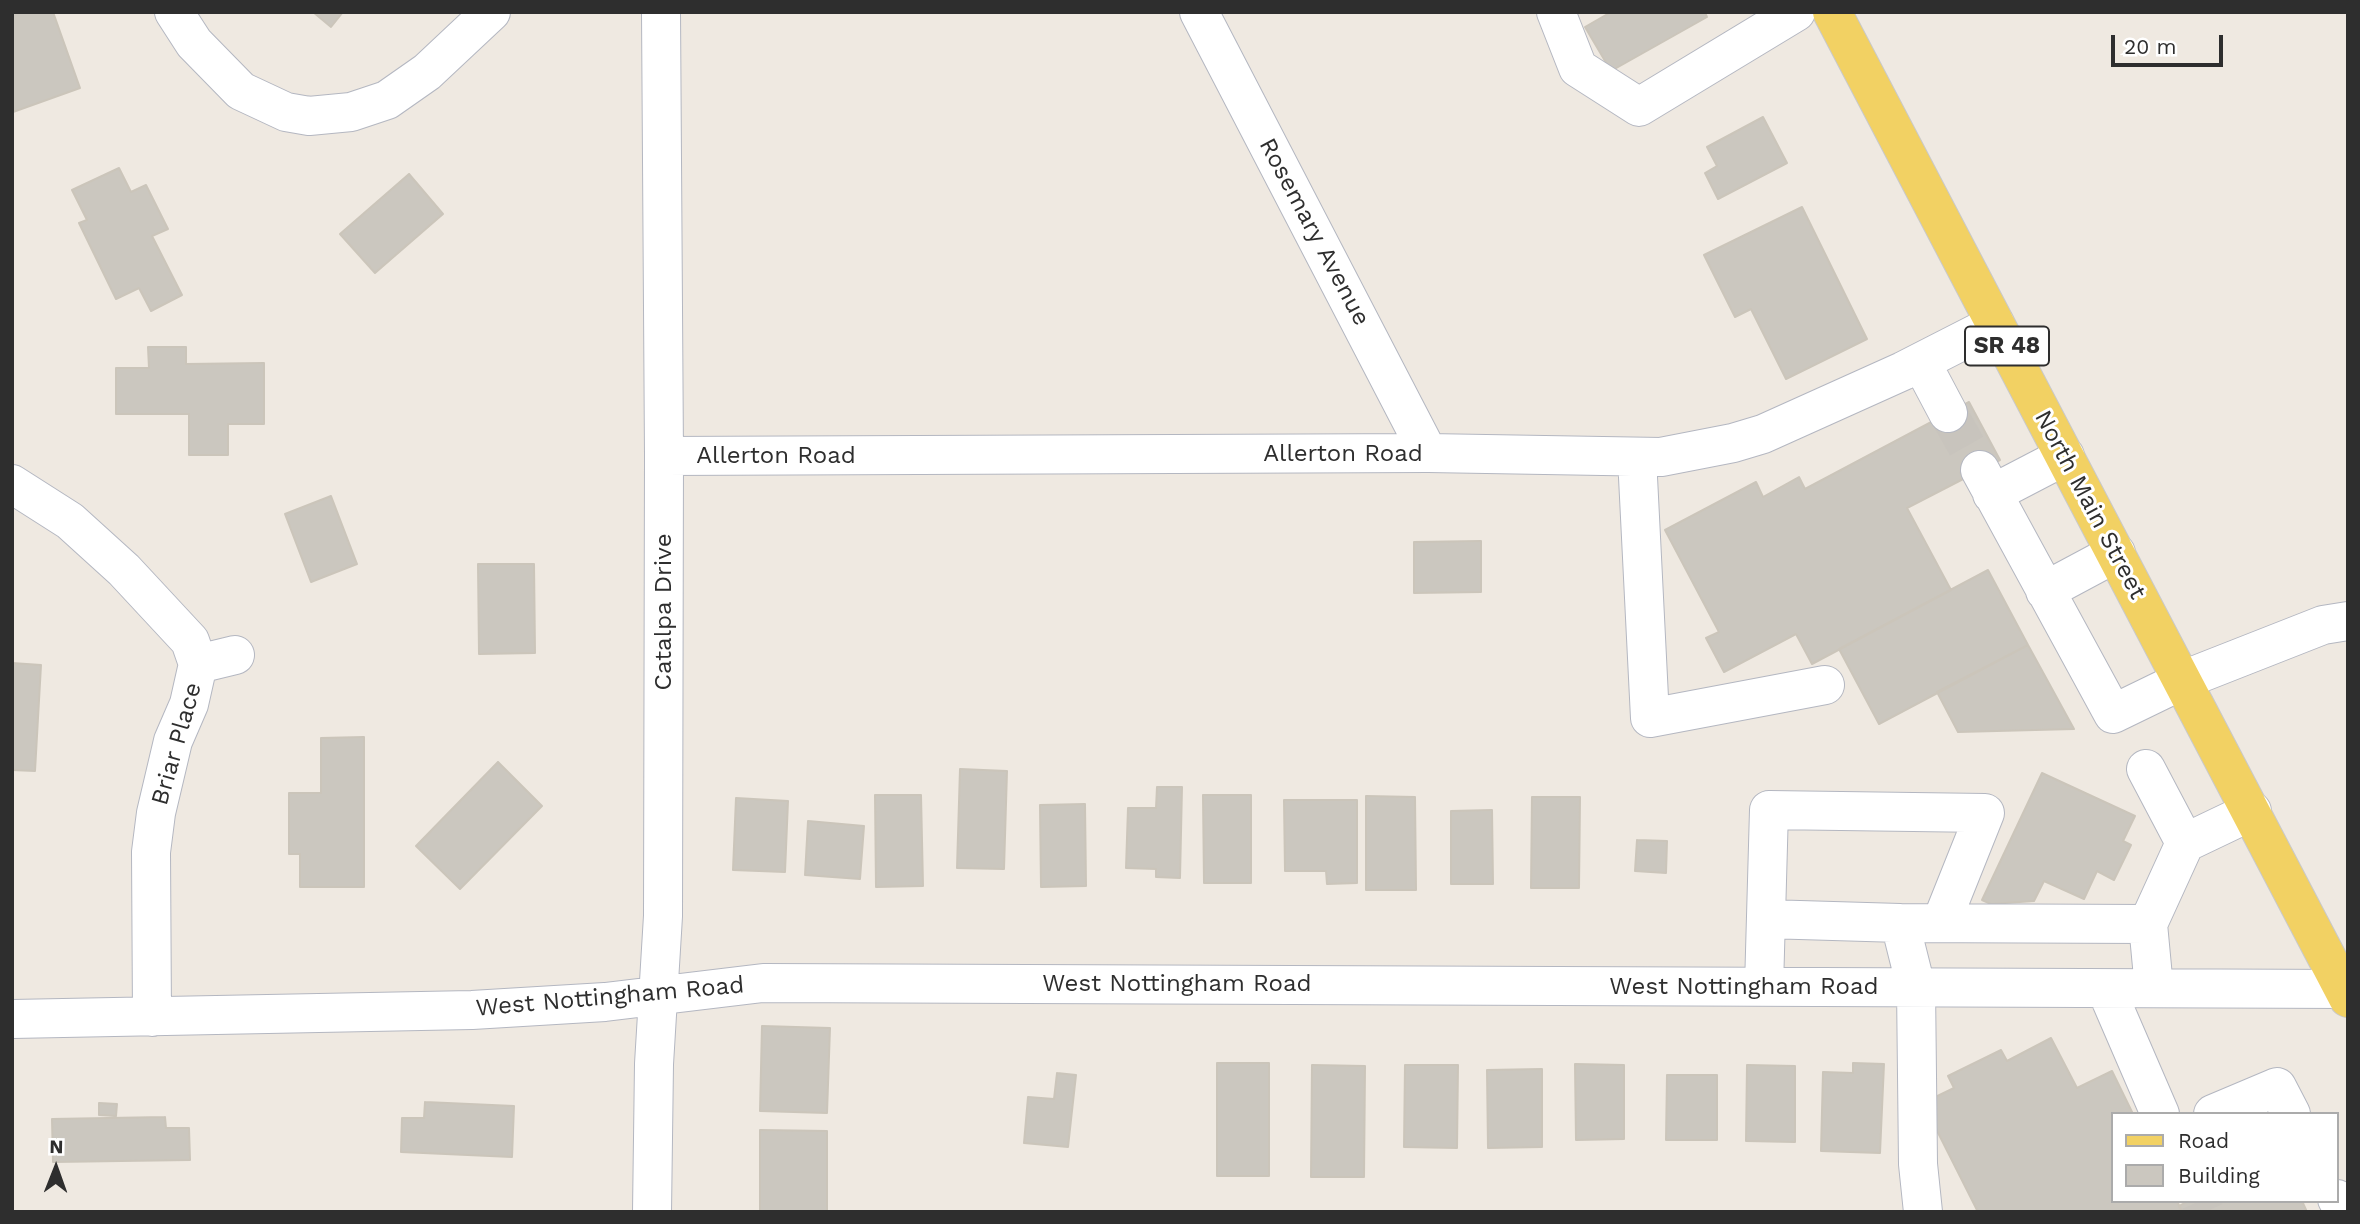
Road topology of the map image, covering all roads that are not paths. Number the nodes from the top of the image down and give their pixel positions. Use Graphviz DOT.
graph roads {
  1 [pos="174,12"];
  2 [pos="491,12"];
  3 [pos="661,12"];
  4 [pos="1199,12"];
  5 [pos="1556,12"];
  6 [pos="1796,12"];
  7 [pos="1832,12"];
  8 [pos="1995,324"];
  9 [pos="1921,362"];
  10 [pos="1948,413"];
  11 [pos="1429,453"];
  12 [pos="664,456"];
  13 [pos="2064,456"];
  14 [pos="1637,457"];
  15 [pos="12,484"];
  16 [pos="2116,552"];
  17 [pos="2045,591"];
  18 [pos="2348,621"];
  19 [pos="235,655"];
  20 [pos="198,664"];
  21 [pos="2183,680"];
  22 [pos="1825,685"];
  23 [pos="2146,769"];
  24 [pos="2252,811"];
  25 [pos="2185,843"];
  26 [pos="1766,919"];
  27 [pos="1900,923"];
  28 [pos="1941,923"];
  29 [pos="2148,924"];
  30 [pos="1764,986"];
  31 [pos="1916,987"];
  32 [pos="2154,988"];
  33 [pos="2106,989"];
  34 [pos="2346,992"];
  35 [pos="660,996"];
  36 [pos="152,1017"];
  37 [pos="12,1019"];
  38 [pos="2159,1112"];
  39 [pos="2218,1112"];
  40 [pos="2290,1112"];
  41 [pos="652,1212"];
  42 [pos="1923,1212"];
  1 -- 2 [label="street"];
  3 -- 12 [label="street, Catalpa Drive"];
  4 -- 11 [label="street, Rosemary Avenue"];
  5 -- 6 [label="street"];
  7 -- 8 [label="main road, North Main Street / SR 48"];
  8 -- 9 [label="street, Allerton Road"];
  8 -- 13 [label="main road, North Main Street / SR 48"];
  9 -- 10 [label="street"];
  9 -- 14 [label="street, Allerton Road"];
  11 -- 12 [label="street, Allerton Road"];
  11 -- 14 [label="street, Allerton Road"];
  12 -- 35 [label="street, Catalpa Drive"];
  13 -- 16 [label="main road, North Main Street / SR 48"];
  13 -- 17 [label="street"];
  14 -- 22 [label="street"];
  15 -- 20 [label="street, Briar Place"];
  16 -- 17 [label="street"];
  16 -- 21 [label="main road, North Main Street / SR 48"];
  17 -- 21 [label="street"];
  18 -- 21 [label="street"];
  19 -- 20 [label="street"];
  20 -- 36 [label="street, Briar Place"];
  21 -- 24 [label="main road, North Main Street / SR 48"];
  23 -- 25 [label="street"];
  24 -- 25 [label="street"];
  24 -- 34 [label="main road, North Main Street / SR 48"];
  25 -- 29 [label="street"];
  26 -- 27 [label="street"];
  26 -- 28 [label="street"];
  26 -- 30 [label="street"];
  27 -- 28 [label="street"];
  27 -- 31 [label="street"];
  28 -- 29 [label="street"];
  29 -- 32 [label="street"];
  30 -- 31 [label="street, West Nottingham Road"];
  30 -- 35 [label="street, West Nottingham Road"];
  31 -- 33 [label="street, West Nottingham Road"];
  31 -- 42 [label="street"];
  32 -- 33 [label="street, West Nottingham Road"];
  32 -- 34 [label="street, West Nottingham Road"];
  33 -- 38 [label="street"];
  35 -- 36 [label="street, West Nottingham Road"];
  35 -- 41 [label="street, Catalpa Drive"];
  36 -- 37 [label="street, West Nottingham Road"];
  39 -- 40 [label="street"];
}
